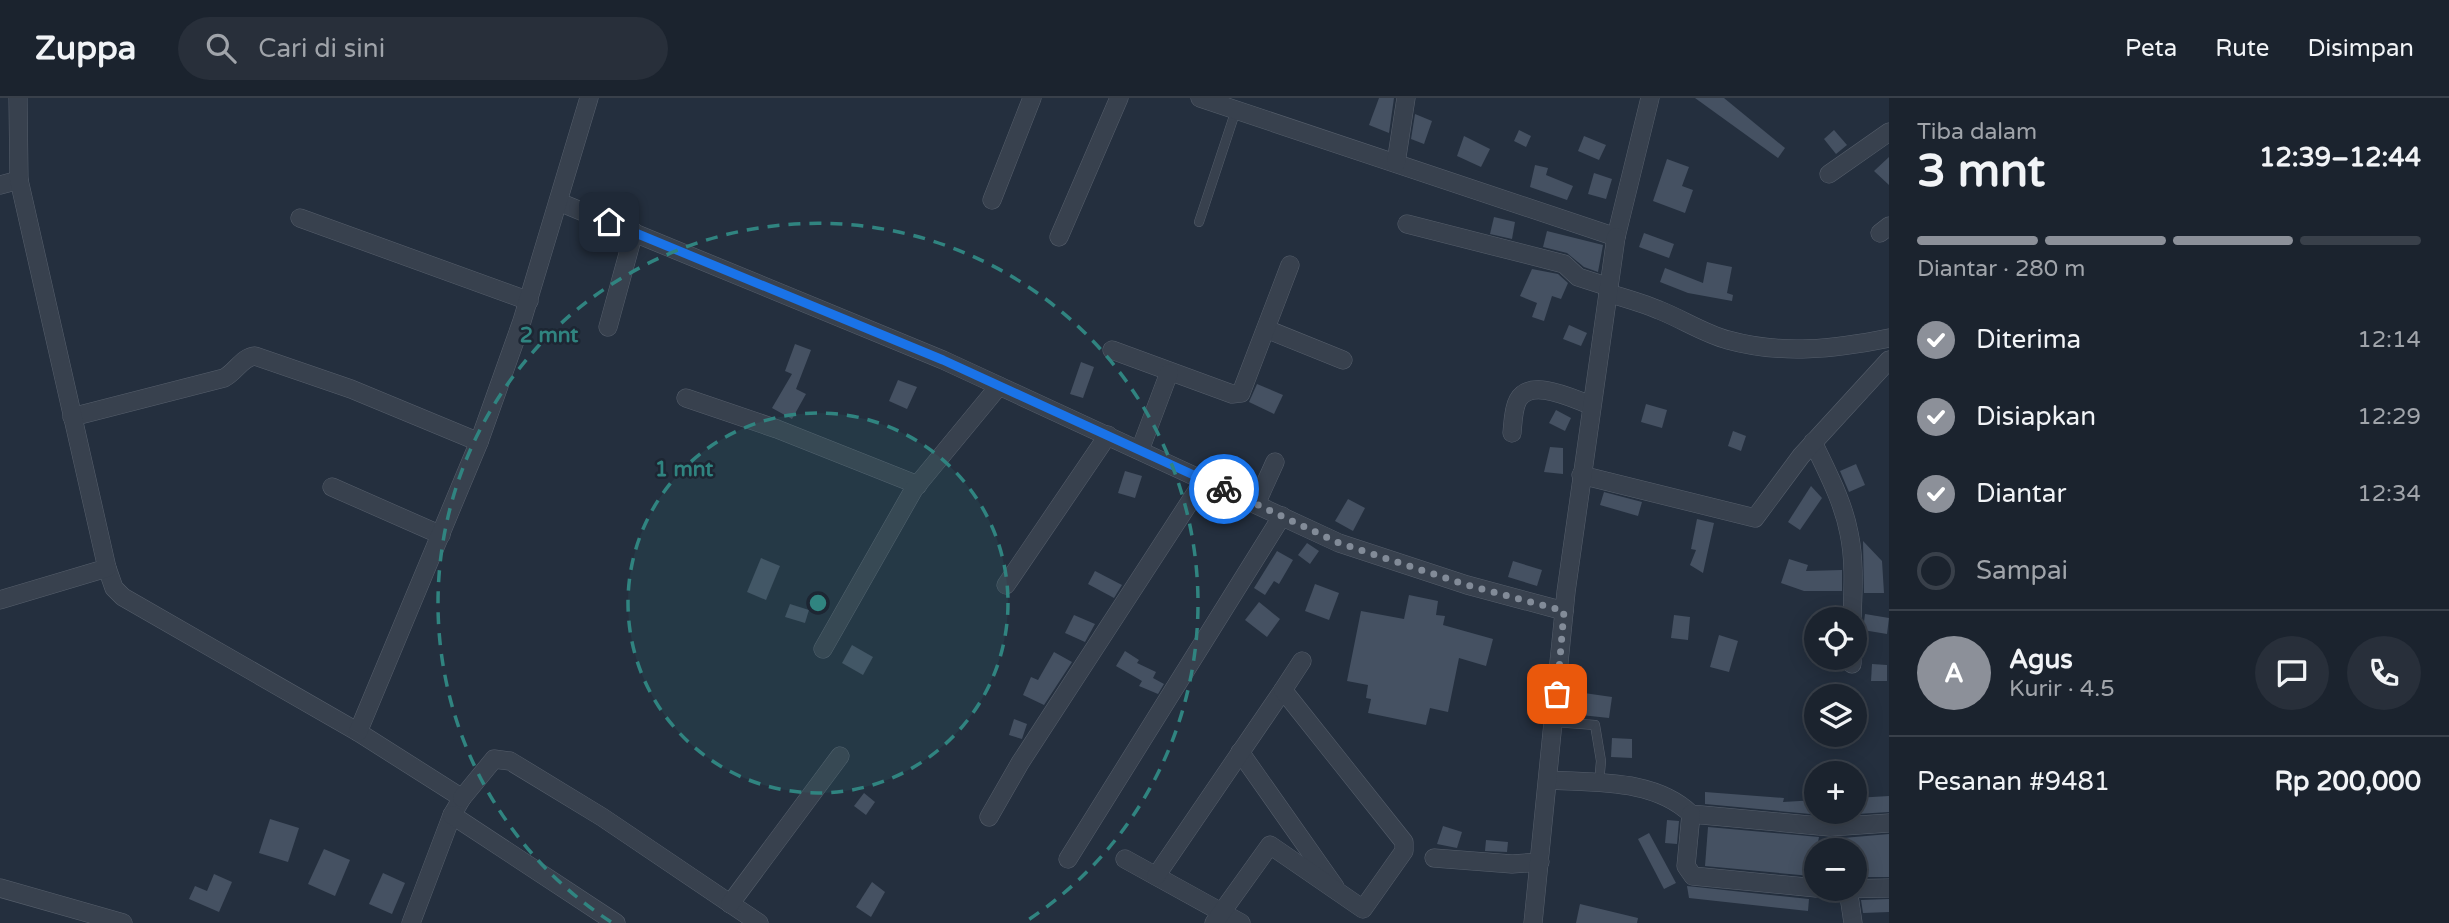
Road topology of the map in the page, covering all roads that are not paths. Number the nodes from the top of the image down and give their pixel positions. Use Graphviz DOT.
graph roads {
  1 [pos="18,98"];
  2 [pos="589,98"];
  3 [pos="1032,98"];
  4 [pos="1119,98"];
  5 [pos="1200,98"];
  6 [pos="1406,98"];
  7 [pos="1650,98"];
  8 [pos="1236,110"];
  9 [pos="1889,132"];
  10 [pos="1396,163"];
  11 [pos="1829,174"];
  12 [pos="19,180"];
  13 [pos="0,185"];
  14 [pos="992,200"];
  15 [pos="559,202"];
  16 [pos="300,218"];
  17 [pos="1199,222"];
  18 [pos="1407,224"];
  19 [pos="634,232"];
  20 [pos="1059,237"];
  21 [pos="1616,237"];
  22 [pos="1290,265"];
  23 [pos="1608,290"];
  24 [pos="528,301"];
  25 [pos="608,327"];
  26 [pos="1266,329"];
  27 [pos="1889,338"];
  28 [pos="1112,350"];
  29 [pos="1343,360"];
  30 [pos="1889,360"];
  31 [pos="1170,373"];
  32 [pos="999,386"];
  33 [pos="686,398"];
  34 [pos="1591,405"];
  35 [pos="72,416"];
  36 [pos="1512,433"];
  37 [pos="1108,435"];
  38 [pos="479,442"];
  39 [pos="1813,442"];
  40 [pos="1140,450"];
  41 [pos="1275,462"];
  42 [pos="1581,475"];
  43 [pos="1204,480"];
  44 [pos="918,485"];
  45 [pos="331,486"];
  46 [pos="1256,504"];
  47 [pos="1282,516"];
  48 [pos="441,535"];
  49 [pos="107,568"];
  50 [pos="1006,585"];
  51 [pos="0,600"];
  52 [pos="1852,607"];
  53 [pos="1564,611"];
  54 [pos="823,649"];
  55 [pos="1302,661"];
  56 [pos="1283,690"];
  57 [pos="1554,722"];
  58 [pos="358,732"];
  59 [pos="1240,752"];
  60 [pos="840,757"];
  61 [pos="1548,780"];
  62 [pos="1599,783"];
  63 [pos="462,798"];
  64 [pos="1691,814"];
  65 [pos="452,815"];
  66 [pos="989,817"];
  67 [pos="1288,820"];
  68 [pos="1889,823"];
  69 [pos="1270,845"];
  70 [pos="1434,858"];
  71 [pos="1068,859"];
  72 [pos="1125,859"];
  73 [pos="1540,862"];
  74 [pos="1156,876"];
  75 [pos="1804,887"];
  76 [pos="0,888"];
  77 [pos="1889,888"];
  78 [pos="1867,889"];
  79 [pos="1343,898"];
  80 [pos="1850,901"];
  81 [pos="730,904"];
  82 [pos="1218,918"];
  83 [pos="123,923"];
  84 [pos="411,923"];
  85 [pos="616,923"];
  86 [pos="759,923"];
  87 [pos="1241,923"];
  88 [pos="1533,923"];
  89 [pos="1853,923"];
  1 -- 12 [label="street"];
  2 -- 15 [label="street"];
  3 -- 14 [label="street"];
  4 -- 20 [label="street"];
  5 -- 8 [label="street"];
  6 -- 10 [label="street"];
  7 -- 21 [label="street"];
  8 -- 10 [label="street"];
  8 -- 17 [label="lane"];
  9 -- 11 [label="street"];
  10 -- 21 [label="street"];
  12 -- 13 [label="street"];
  12 -- 35 [label="street"];
  15 -- 19 [label="street"];
  15 -- 24 [label="street"];
  16 -- 24 [label="street"];
  18 -- 23 [label="street"];
  19 -- 25 [label="street"];
  19 -- 32 [label="street"];
  21 -- 23 [label="street"];
  22 -- 26 [label="street"];
  23 -- 27 [label="street"];
  23 -- 34 [label="street"];
  24 -- 38 [label="street"];
  26 -- 29 [label="street"];
  26 -- 31 [label="street"];
  28 -- 31 [label="street"];
  30 -- 39 [label="street"];
  31 -- 40 [label="street"];
  32 -- 37 [label="street"];
  32 -- 44 [label="street"];
  33 -- 44 [label="street"];
  34 -- 36 [label="street"];
  34 -- 42 [label="street"];
  35 -- 38 [label="street"];
  35 -- 49 [label="street"];
  37 -- 40 [label="street"];
  37 -- 50 [label="street"];
  38 -- 48 [label="street"];
  39 -- 42 [label="street"];
  39 -- 52 [label="street"];
  40 -- 43 [label="street"];
  41 -- 46 [label="street"];
  42 -- 53 [label="street"];
  43 -- 46 [label="street"];
  43 -- 66 [label="street"];
  44 -- 54 [label="street"];
  45 -- 48 [label="street"];
  46 -- 47 [label="street"];
  47 -- 53 [label="street"];
  47 -- 71 [label="street"];
  48 -- 58 [label="street"];
  49 -- 51 [label="street"];
  49 -- 58 [label="street"];
  53 -- 57 [label="street"];
  55 -- 56 [label="street"];
  56 -- 59 [label="street"];
  56 -- 79 [label="street"];
  57 -- 61 [label="street"];
  57 -- 62 [label="lane"];
  58 -- 63 [label="street"];
  59 -- 67 [label="street"];
  59 -- 74 [label="street"];
  60 -- 81 [label="street"];
  61 -- 62 [label="street"];
  61 -- 73 [label="street"];
  62 -- 64 [label="street"];
  63 -- 65 [label="street"];
  63 -- 81 [label="street"];
  64 -- 68 [label="street"];
  64 -- 75 [label="street"];
  65 -- 84 [label="street"];
  65 -- 85 [label="street"];
  67 -- 69 [label="street"];
  67 -- 79 [label="street"];
  69 -- 79 [label="street"];
  69 -- 82 [label="street"];
  70 -- 73 [label="street"];
  72 -- 74 [label="street"];
  73 -- 88 [label="street"];
  74 -- 82 [label="street"];
  76 -- 83 [label="street"];
  77 -- 78 [label="street"];
  80 -- 89 [label="street"];
  81 -- 86 [label="street"];
  82 -- 87 [label="street"];
}
